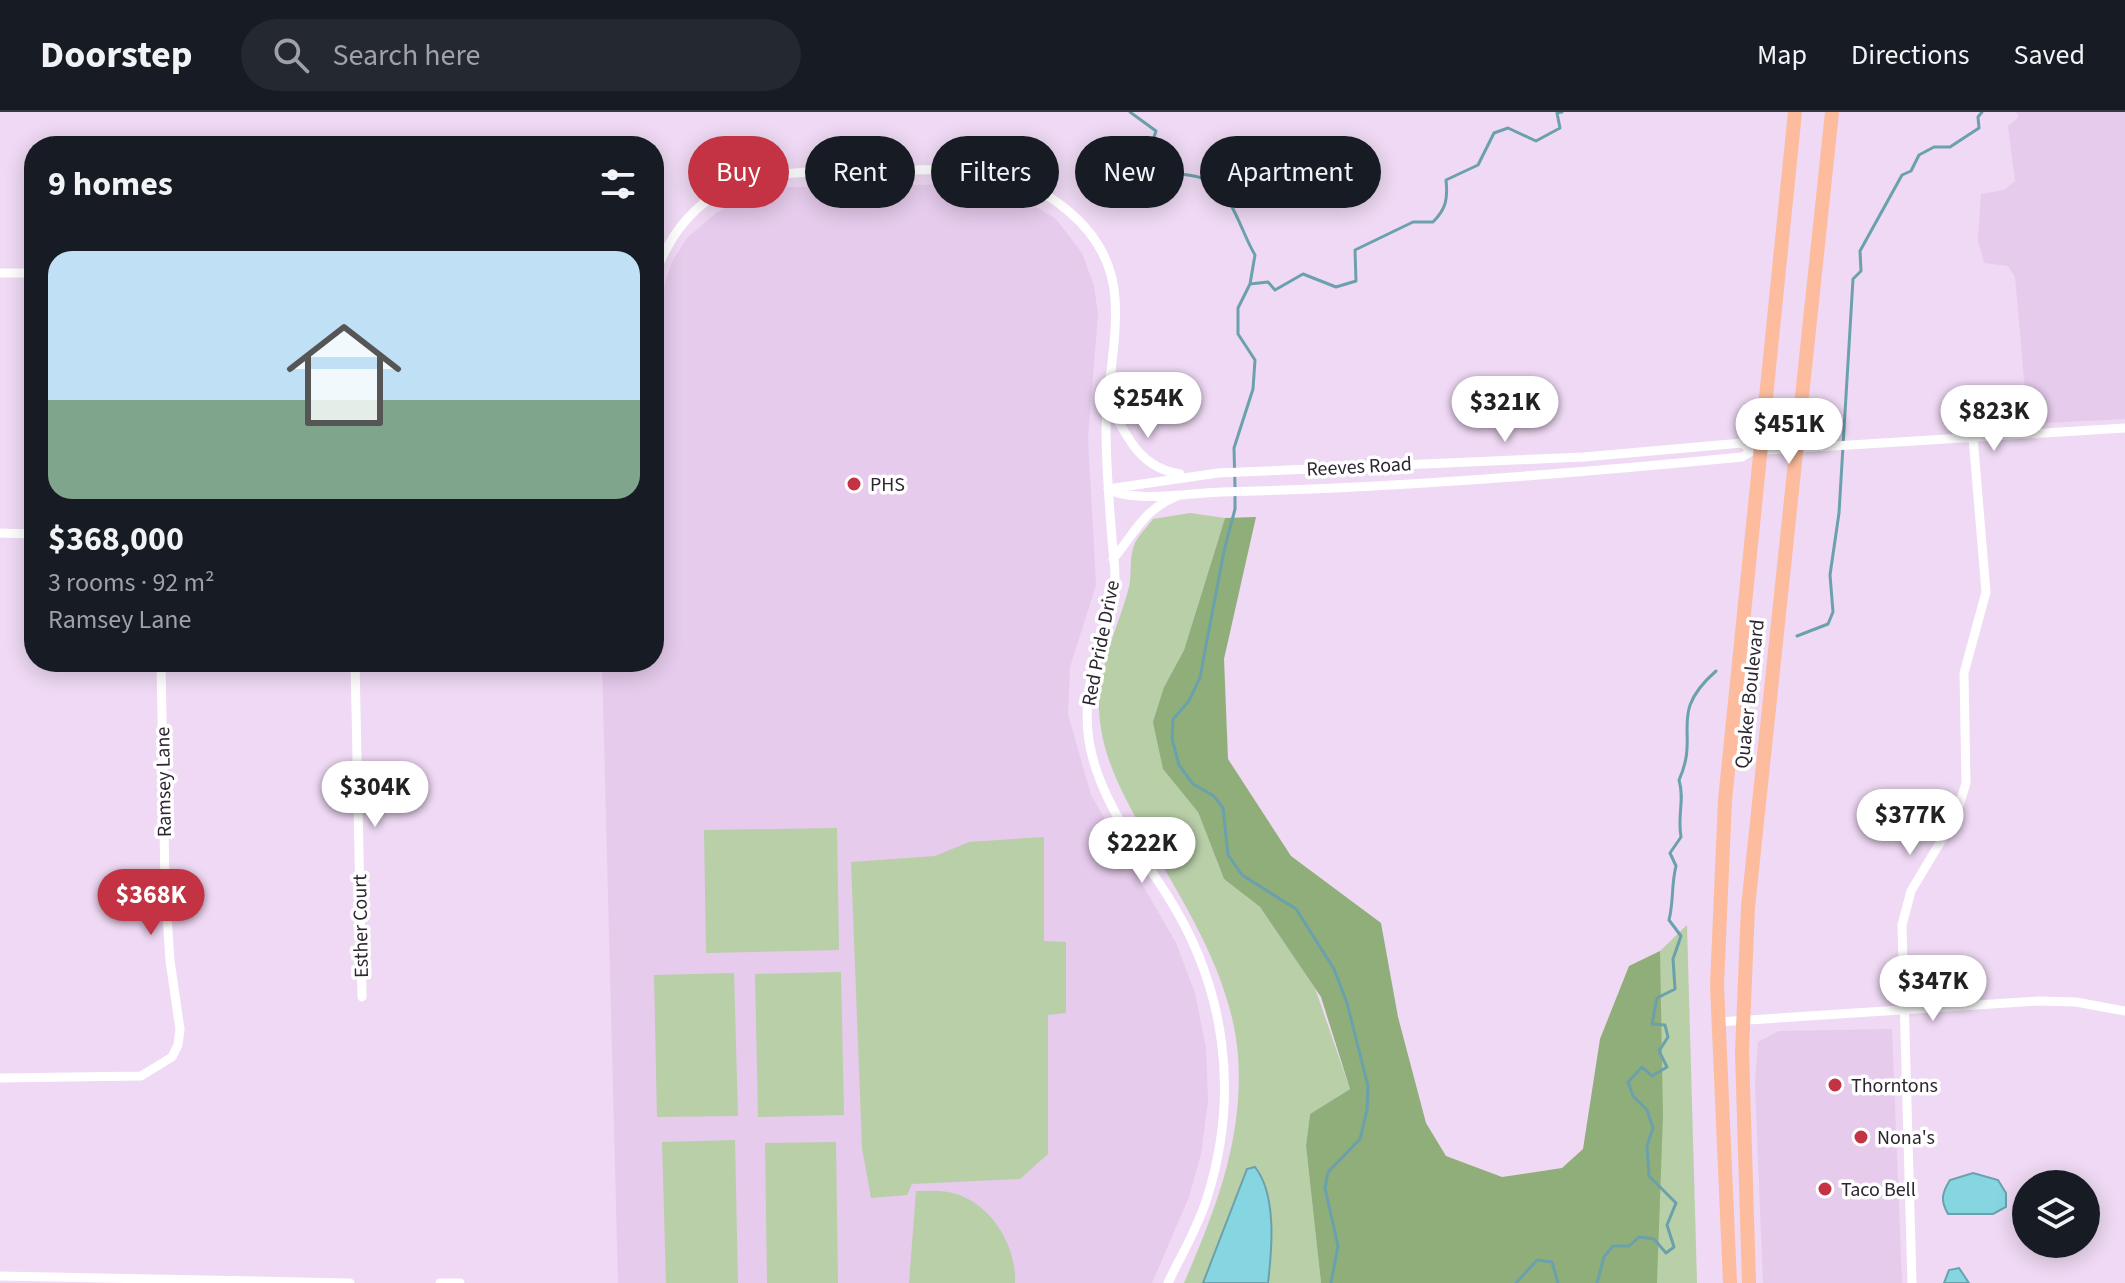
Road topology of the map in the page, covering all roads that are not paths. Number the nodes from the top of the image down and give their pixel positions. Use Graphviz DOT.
graph roads {
  1 [pos="1795,112"];
  2 [pos="1832,112"];
  3 [pos="664,256"];
  4 [pos="0,273"];
  5 [pos="24,273"];
  6 [pos="1108,403"];
  7 [pos="2125,428"];
  8 [pos="1973,437"];
  9 [pos="1795,449"];
  10 [pos="1755,451"];
  11 [pos="1192,476"];
  12 [pos="1108,489"];
  13 [pos="1180,495"];
  14 [pos="0,533"];
  15 [pos="24,534"];
  16 [pos="1113,559"];
  17 [pos="161,672"];
  18 [pos="355,672"];
  19 [pos="362,997"];
  20 [pos="1902,1009"];
  21 [pos="2125,1011"];
  22 [pos="1743,1021"];
  23 [pos="1718,1022"];
  24 [pos="0,1078"];
  25 [pos="0,1276"];
  26 [pos="103,1280"];
  27 [pos="306,1282"];
  28 [pos="350,1283"];
  29 [pos="440,1283"];
  30 [pos="460,1283"];
  31 [pos="1168,1283"];
  32 [pos="1730,1283"];
  33 [pos="1749,1283"];
  34 [pos="1912,1283"];
  1 -- 10 [label="main road, Quaker Boulevard"];
  2 -- 9 [label="main road, Quaker Boulevard"];
  3 -- 6 [label="street"];
  4 -- 5 [label="street"];
  6 -- 11 [label="street"];
  6 -- 12 [label="street"];
  7 -- 8 [label="street, Reeves Road"];
  8 -- 9 [label="street, Reeves Road"];
  8 -- 20 [label="street"];
  9 -- 10 [label="street, Reeves Road"];
  9 -- 22 [label="main road, Quaker Boulevard"];
  10 -- 11 [label="street, Reeves Road"];
  10 -- 13 [label="street, Reeves Road"];
  10 -- 23 [label="main road, Quaker Boulevard"];
  11 -- 12 [label="street, Reeves Road"];
  12 -- 13 [label="street, Reeves Road"];
  12 -- 16 [label="street, Red Pride Drive"];
  13 -- 16 [label="street"];
  14 -- 15 [label="street"];
  16 -- 31 [label="street, Red Pride Drive"];
  17 -- 24 [label="street, Ramsey Lane"];
  18 -- 19 [label="street, Esther Court"];
  20 -- 21 [label="street"];
  20 -- 22 [label="street"];
  20 -- 34 [label="street"];
  22 -- 23 [label="street"];
  22 -- 33 [label="main road, Quaker Boulevard"];
  23 -- 32 [label="main road, Quaker Boulevard"];
  25 -- 26 [label="street"];
  26 -- 27 [label="street"];
  27 -- 28 [label="street"];
  29 -- 30 [label="street"];
}
